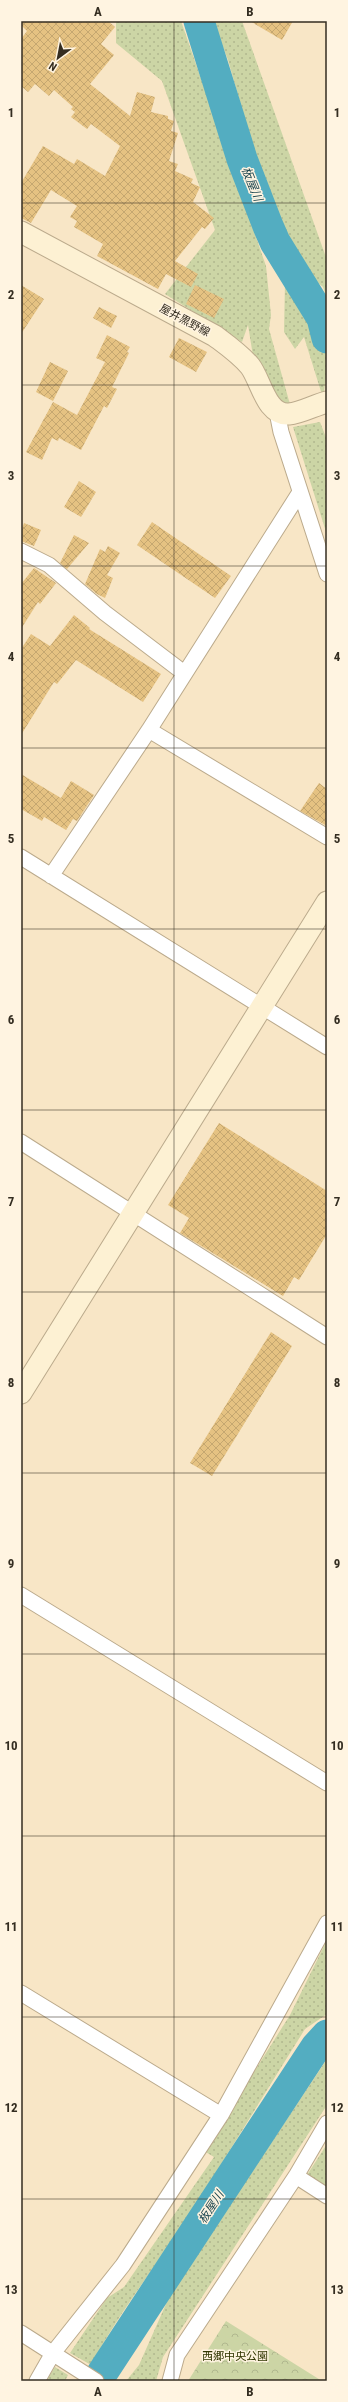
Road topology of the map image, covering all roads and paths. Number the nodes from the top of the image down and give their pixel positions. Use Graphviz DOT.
graph roads {
  1 [pos="21,232"];
  2 [pos="327,402"];
  3 [pos="283,413"];
  4 [pos="300,492"];
  5 [pos="21,551"];
  6 [pos="327,574"];
  7 [pos="184,673"];
  8 [pos="149,730"];
  9 [pos="327,837"];
  10 [pos="21,857"];
  11 [pos="51,876"];
  12 [pos="327,902"];
  13 [pos="261,1006"];
  14 [pos="327,1047"];
  15 [pos="21,1142"];
  16 [pos="134,1213"];
  17 [pos="327,1337"];
  18 [pos="21,1393"];
  19 [pos="21,1595"];
  20 [pos="327,1783"];
  21 [pos="327,1923"];
  22 [pos="21,1992"];
  23 [pos="221,2115"];
  24 [pos="327,2123"];
  25 [pos="296,2176"];
  26 [pos="327,2196"];
  27 [pos="21,2334"];
  28 [pos="53,2353"];
  29 [pos="37,2381"];
  30 [pos="96,2381"];
  31 [pos="170,2381"];
  1 -- 3 [label="street, 屋井黒野線"];
  2 -- 3 [label="street"];
  3 -- 4 [label="street"];
  4 -- 6 [label="street"];
  4 -- 7 [label="street"];
  5 -- 7 [label="street"];
  7 -- 8 [label="street"];
  8 -- 9 [label="street"];
  8 -- 11 [label="street"];
  10 -- 11 [label="street"];
  11 -- 13 [label="street"];
  12 -- 13 [label="street"];
  13 -- 14 [label="street"];
  13 -- 16 [label="street"];
  15 -- 16 [label="street"];
  16 -- 17 [label="street"];
  16 -- 18 [label="street"];
  19 -- 20 [label="street"];
  21 -- 23 [label="street"];
  22 -- 23 [label="street"];
  23 -- 28 [label="street"];
  24 -- 25 [label="street"];
  25 -- 26 [label="street"];
  25 -- 31 [label="street"];
  27 -- 28 [label="street"];
  28 -- 29 [label="street"];
  28 -- 30 [label="street"];
}
